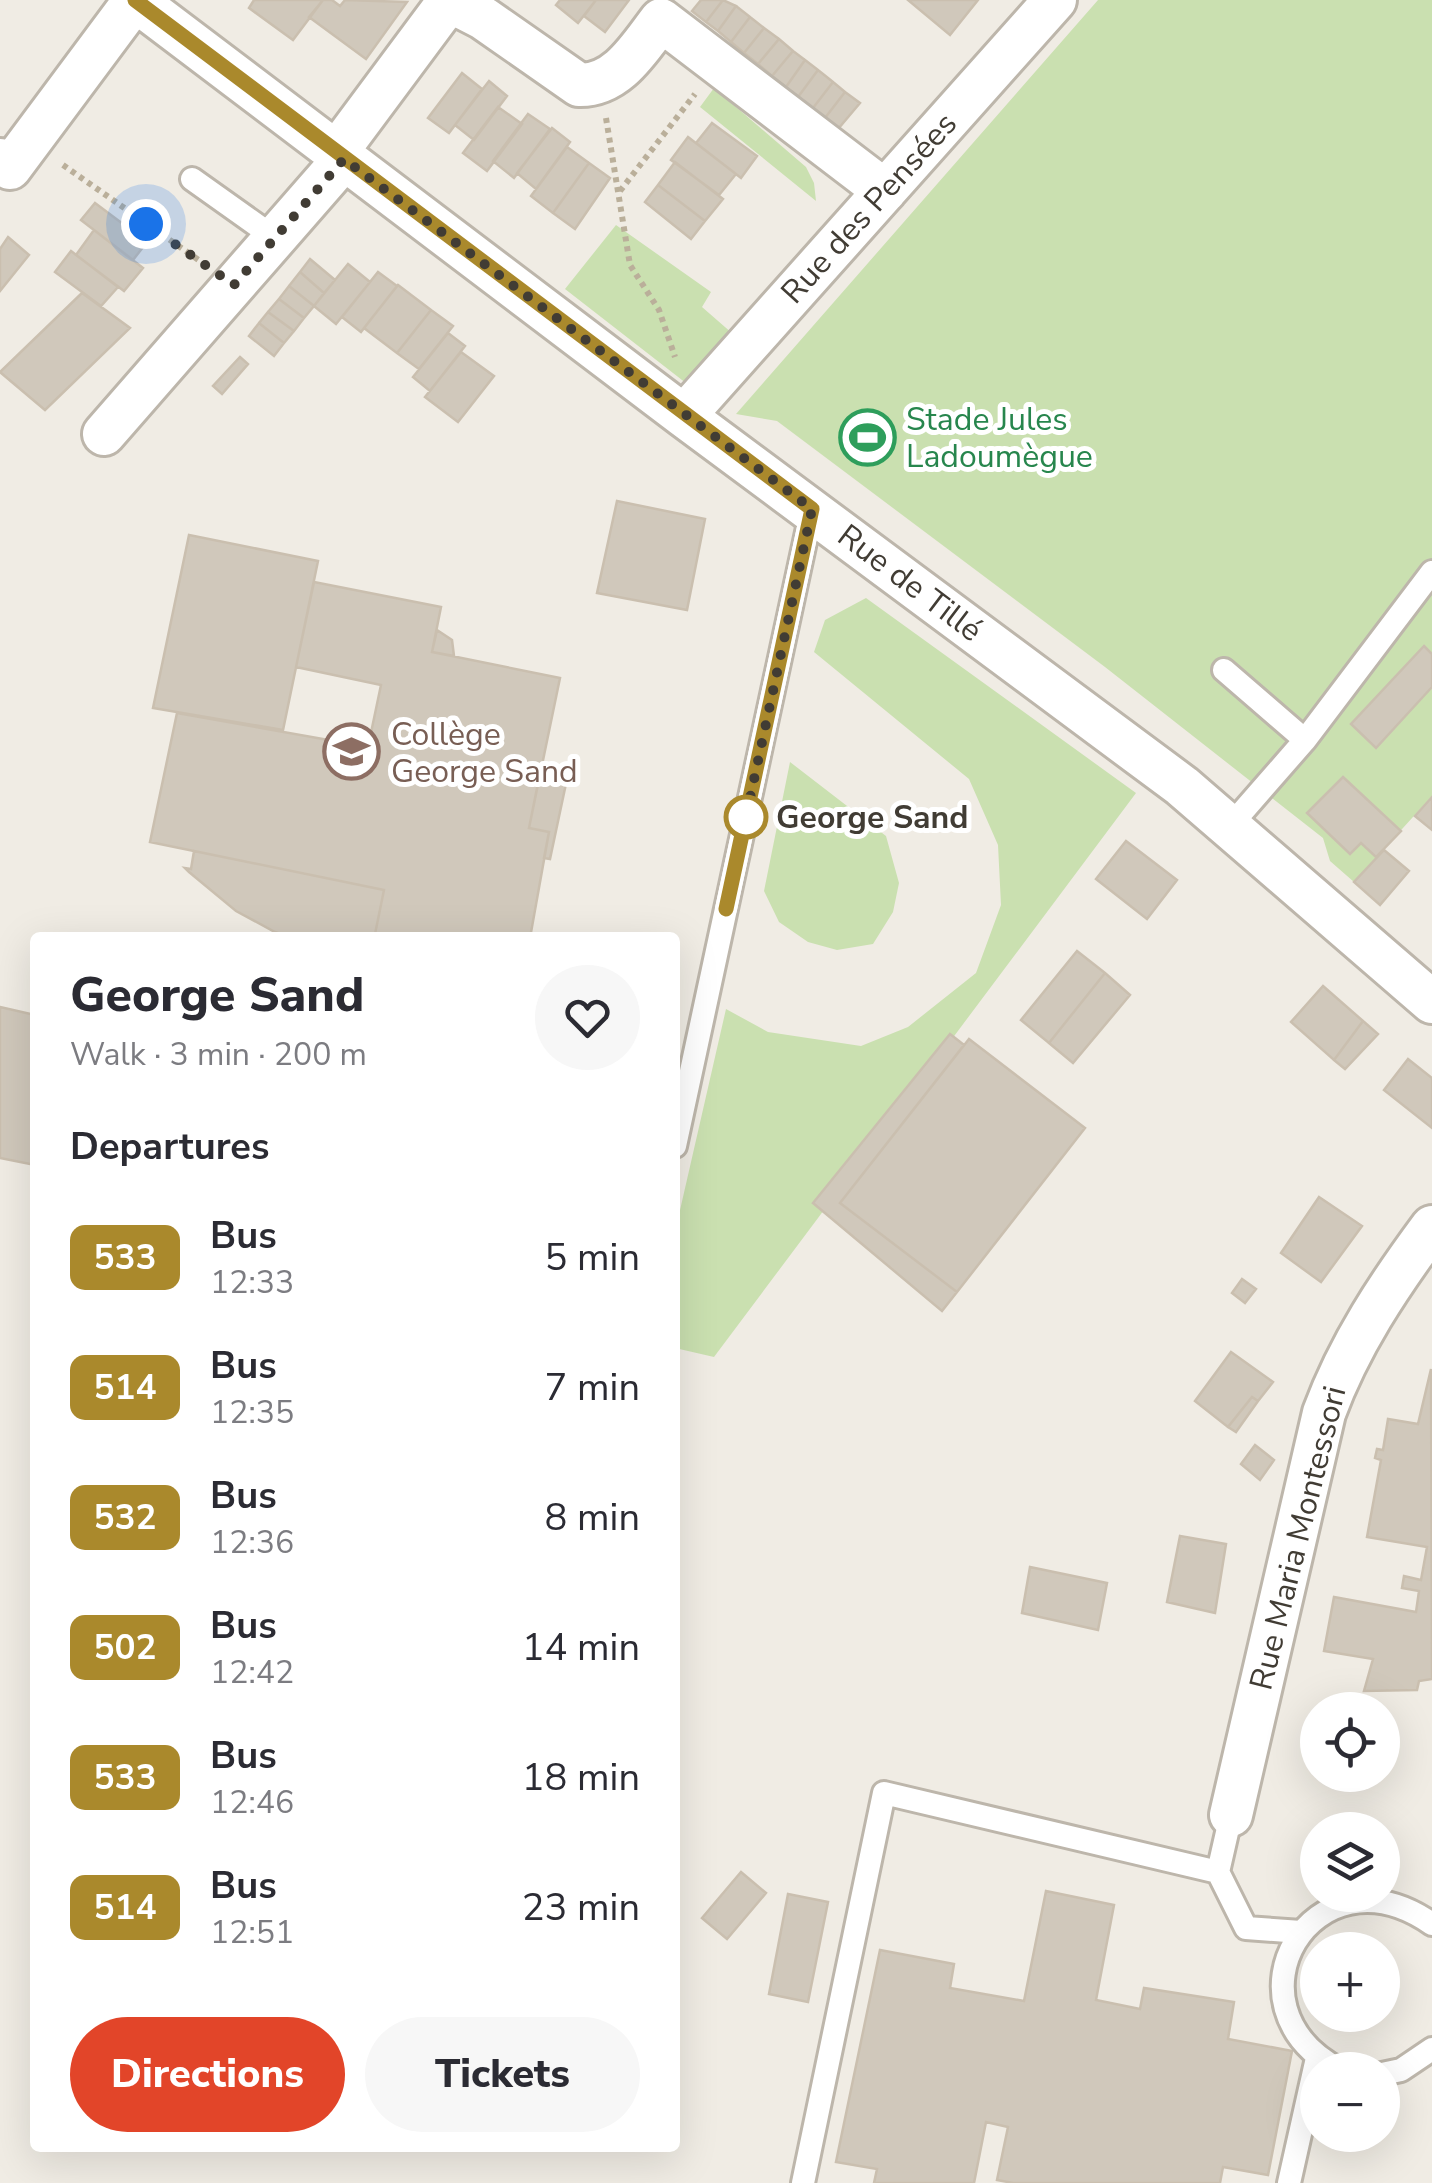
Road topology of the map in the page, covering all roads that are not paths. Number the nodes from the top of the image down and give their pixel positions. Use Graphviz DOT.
graph roads {
  1 [pos="135,0"];
  2 [pos="449,0"];
  3 [pos="1055,0"];
  4 [pos="340,156"];
  5 [pos="13,157"];
  6 [pos="192,179"];
  7 [pos="885,191"];
  8 [pos="275,238"];
  9 [pos="696,403"];
  10 [pos="104,434"];
  11 [pos="812,509"];
  12 [pos="1432,572"];
  13 [pos="1224,670"];
  14 [pos="1304,740"];
  15 [pos="1230,826"];
  16 [pos="1432,1002"];
  17 [pos="680,1123"];
  18 [pos="1432,1227"];
  19 [pos="1231,1816"];
  20 [pos="1218,1872"];
  21 [pos="1432,1924"];
  22 [pos="1301,1932"];
  23 [pos="1300,1934"];
  24 [pos="1432,2049"];
  25 [pos="1311,2052"];
  26 [pos="1400,2070"];
  27 [pos="1300,2132"];
  28 [pos="803,2183"];
  29 [pos="1289,2183"];
  1 -- 4 [label="street, Rue de Tillé"];
  1 -- 5 [label="street"];
  2 -- 4 [label="street"];
  2 -- 7 [label="street"];
  3 -- 7 [label="street, Rue des Pensées"];
  4 -- 8 [label="street"];
  4 -- 9 [label="street, Rue de Tillé"];
  6 -- 8 [label="lane"];
  7 -- 9 [label="street, Rue des Pensées"];
  8 -- 10 [label="street"];
  9 -- 11 [label="street, Rue de Tillé"];
  11 -- 15 [label="street, Rue de Tillé"];
  11 -- 17 [label="lane"];
  12 -- 14 [label="lane"];
  13 -- 14 [label="lane"];
  14 -- 15 [label="lane"];
  15 -- 16 [label="street, Rue de Tillé"];
  18 -- 19 [label="street, Rue Maria Montessori"];
  19 -- 20 [label="lane, Rue Maria Montessori"];
  20 -- 22 [label="lane"];
  20 -- 28 [label="lane"];
  21 -- 22 [label="lane"];
  23 -- 25 [label="lane"];
  24 -- 26 [label="lane"];
  27 -- 29 [label="lane"];
}
